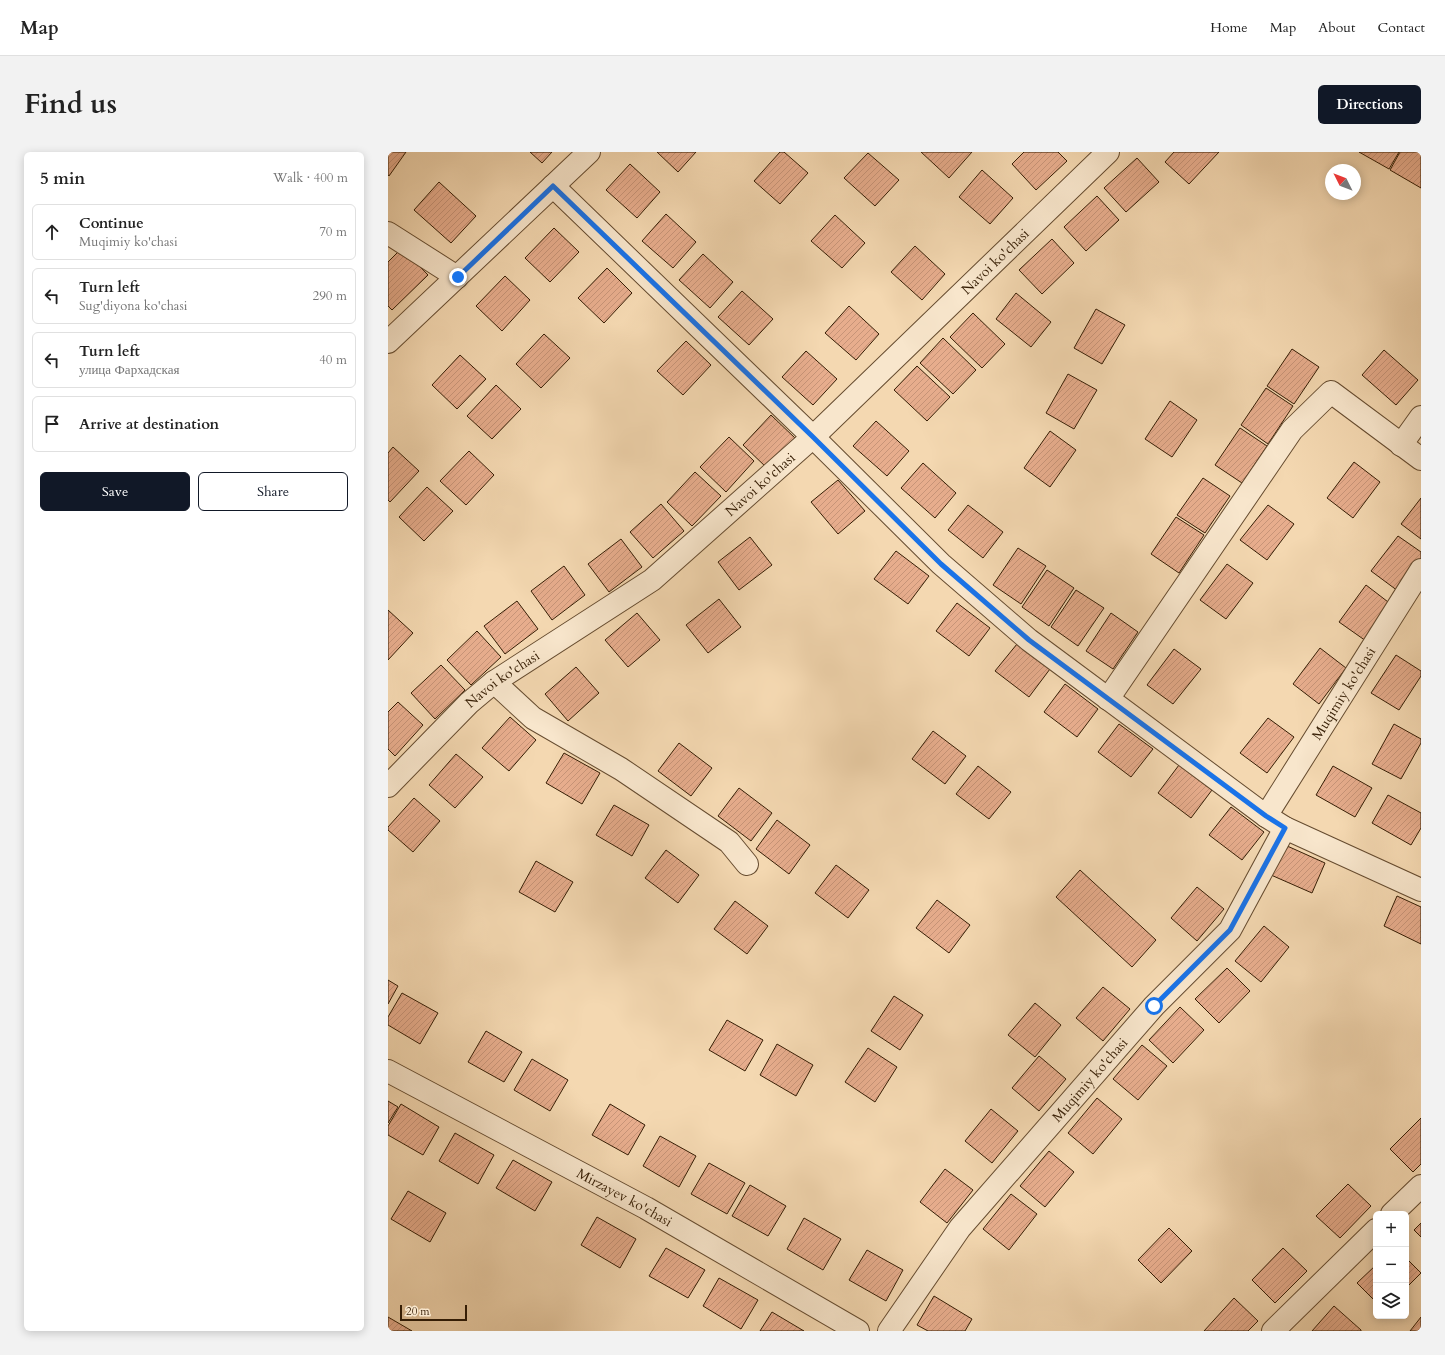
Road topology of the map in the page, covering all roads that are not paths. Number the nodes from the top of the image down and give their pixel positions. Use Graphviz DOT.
graph roads {
  1 [pos="589,152"];
  2 [pos="1108,152"];
  3 [pos="553,186"];
  4 [pos="388,233"];
  5 [pos="458,277"];
  6 [pos="388,342"];
  7 [pos="1421,417"];
  8 [pos="813,437"];
  9 [pos="1401,445"];
  10 [pos="1421,459"];
  11 [pos="1421,570"];
  12 [pos="494,682"];
  13 [pos="1108,699"];
  14 [pos="388,786"];
  15 [pos="1266,816"];
  16 [pos="1285,828"];
  17 [pos="747,864"];
  18 [pos="1421,890"];
  19 [pos="388,1071"];
  20 [pos="1421,1186"];
  21 [pos="1395,1211"];
  22 [pos="1373,1233"];
  23 [pos="858,1331"];
  24 [pos="889,1331"];
  25 [pos="1272,1331"];
  1 -- 3 [label="street"];
  2 -- 8 [label="street, Navoi ko'chasi"];
  3 -- 5 [label="street"];
  3 -- 8 [label="street"];
  4 -- 5 [label="street"];
  5 -- 6 [label="street"];
  7 -- 9 [label="street"];
  8 -- 12 [label="street, Navoi ko'chasi"];
  8 -- 13 [label="street"];
  9 -- 10 [label="street"];
  9 -- 13 [label="street"];
  11 -- 15 [label="street, Muqimiy ko'chasi"];
  12 -- 14 [label="street, Navoi ko'chasi"];
  12 -- 17 [label="street"];
  13 -- 15 [label="street"];
  15 -- 16 [label="street"];
  16 -- 18 [label="street"];
  16 -- 24 [label="street, Muqimiy ko'chasi"];
  19 -- 23 [label="street, Mirzayev ko'chasi"];
  20 -- 21 [label="street"];
  22 -- 25 [label="street"];
}
